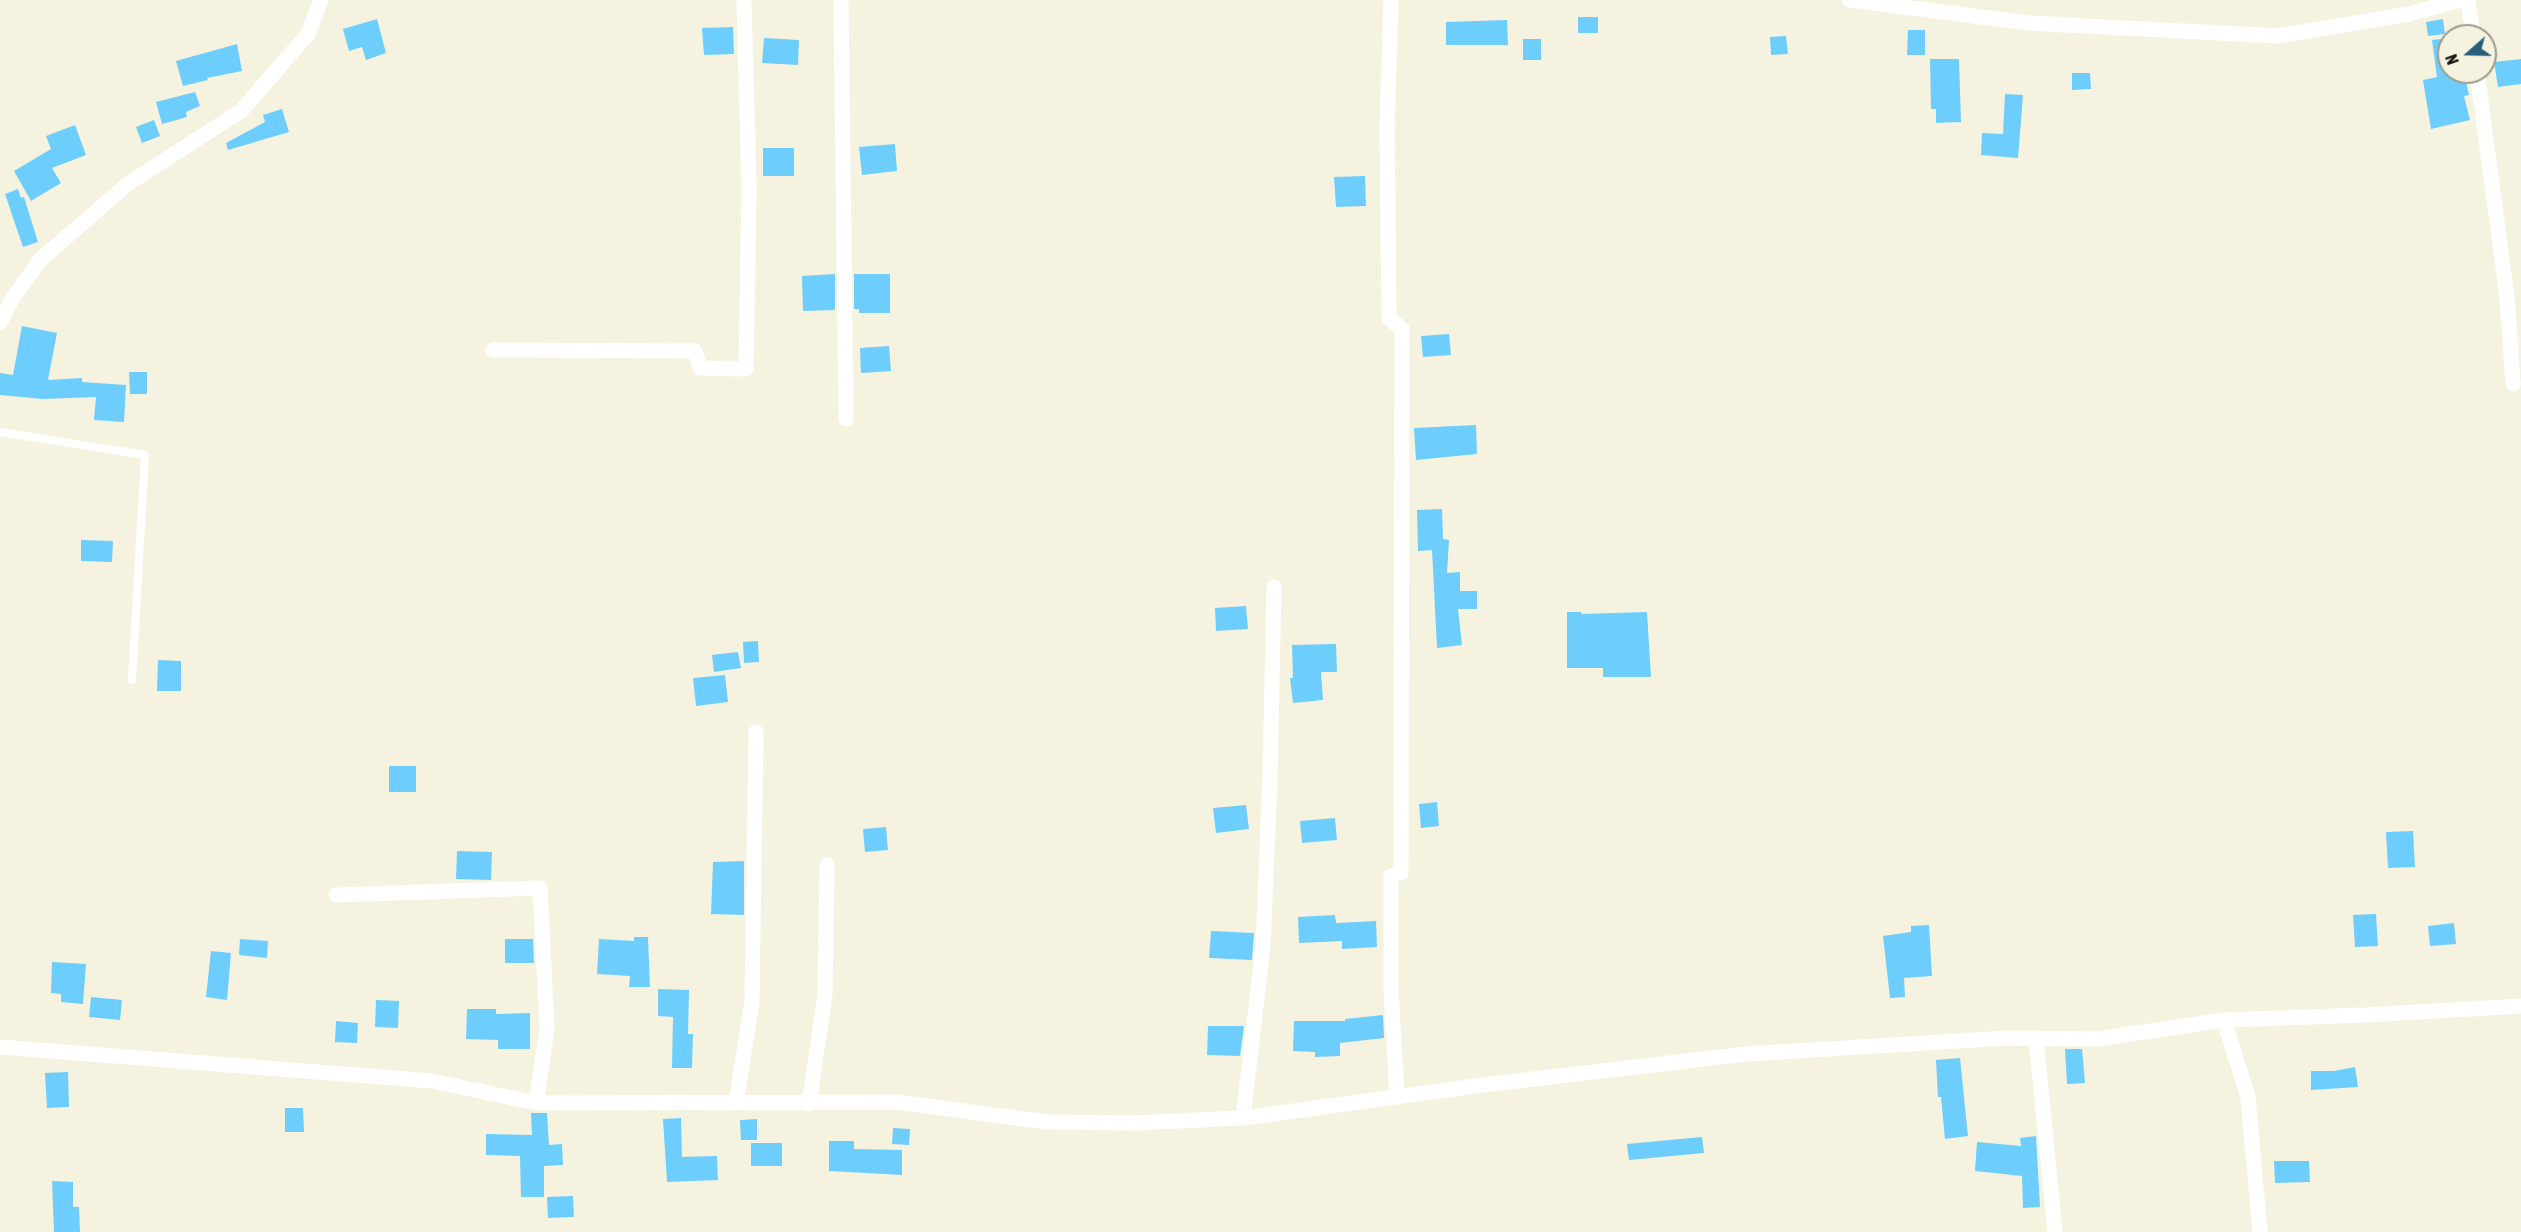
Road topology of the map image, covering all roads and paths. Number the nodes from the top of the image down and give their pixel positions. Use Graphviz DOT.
graph roads {
  1 [pos="321,0"];
  2 [pos="744,0"];
  3 [pos="842,0"];
  4 [pos="1390,0"];
  5 [pos="1850,0"];
  6 [pos="2460,0"];
  7 [pos="2468,0"];
  8 [pos="2471,24"];
  9 [pos="2479,84"];
  10 [pos="0,323"];
  11 [pos="493,350"];
  12 [pos="2513,384"];
  13 [pos="846,419"];
  14 [pos="0,432"];
  15 [pos="1274,587"];
  16 [pos="132,680"];
  17 [pos="756,732"];
  18 [pos="827,865"];
  19 [pos="336,895"];
  20 [pos="2521,1006"];
  21 [pos="2224,1020"];
  22 [pos="2036,1038"];
  23 [pos="0,1047"];
  24 [pos="1397,1096"];
  25 [pos="536,1103"];
  26 [pos="736,1103"];
  27 [pos="809,1104"];
  28 [pos="1243,1118"];
  29 [pos="2055,1232"];
  30 [pos="2260,1232"];
  1 -- 10 [label="street"];
  2 -- 11 [label="street"];
  3 -- 13 [label="street"];
  4 -- 24 [label="street"];
  5 -- 6 [label="street"];
  7 -- 8 [label="street"];
  9 -- 12 [label="street"];
  14 -- 16 [label="lane"];
  15 -- 28 [label="street"];
  17 -- 26 [label="street"];
  18 -- 27 [label="street"];
  19 -- 25 [label="street"];
  20 -- 21 [label="street"];
  21 -- 22 [label="street"];
  21 -- 30 [label="street"];
  22 -- 24 [label="street"];
  22 -- 29 [label="street"];
  23 -- 25 [label="street"];
  24 -- 28 [label="street"];
  25 -- 26 [label="street"];
  26 -- 27 [label="street"];
  27 -- 28 [label="street"];
}
